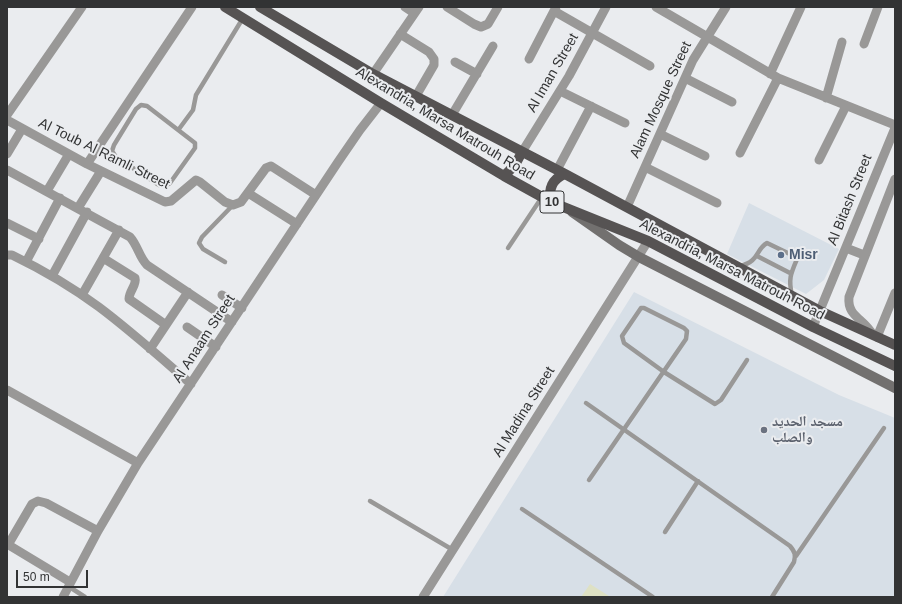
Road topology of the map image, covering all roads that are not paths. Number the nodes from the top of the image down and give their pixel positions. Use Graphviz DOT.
graph roads {
  1 [pos="82,7"];
  2 [pos="192,7"];
  3 [pos="225,7"];
  4 [pos="260,7"];
  5 [pos="405,7"];
  6 [pos="447,7"];
  7 [pos="498,7"];
  8 [pos="606,7"];
  9 [pos="656,7"];
  10 [pos="726,7"];
  11 [pos="800,7"];
  12 [pos="878,7"];
  13 [pos="555,9"];
  14 [pos="416,10"];
  15 [pos="243,18"];
  16 [pos="592,33"];
  17 [pos="400,34"];
  18 [pos="708,37"];
  19 [pos="842,42"];
  20 [pos="864,44"];
  21 [pos="493,46"];
  22 [pos="529,59"];
  23 [pos="455,62"];
  24 [pos="650,66"];
  25 [pos="373,74"];
  26 [pos="477,74"];
  27 [pos="774,76"];
  28 [pos="685,78"];
  29 [pos="560,91"];
  30 [pos="416,96"];
  31 [pos="826,98"];
  32 [pos="732,102"];
  33 [pos="381,103"];
  34 [pos="592,106"];
  35 [pos="846,106"];
  36 [pos="7,115"];
  37 [pos="452,115"];
  38 [pos="7,120"];
  39 [pos="626,123"];
  40 [pos="895,126"];
  41 [pos="22,129"];
  42 [pos="179,129"];
  43 [pos="660,134"];
  44 [pos="522,152"];
  45 [pos="7,154"];
  46 [pos="69,154"];
  47 [pos="740,154"];
  48 [pos="705,156"];
  49 [pos="819,160"];
  50 [pos="87,164"];
  51 [pos="645,167"];
  52 [pos="7,170"];
  53 [pos="101,171"];
  54 [pos="561,172"];
  55 [pos="504,176"];
  56 [pos="895,179"];
  57 [pos="47,191"];
  58 [pos="248,193"];
  59 [pos="316,195"];
  60 [pos="60,198"];
  61 [pos="547,200"];
  62 [pos="717,203"];
  63 [pos="233,205"];
  64 [pos="78,208"];
  65 [pos="627,208"];
  66 [pos="568,210"];
  67 [pos="87,212"];
  68 [pos="7,222"];
  69 [pos="297,224"];
  70 [pos="119,230"];
  71 [pos="39,238"];
  72 [pos="648,241"];
  73 [pos="508,248"];
  74 [pos="846,248"];
  75 [pos="7,255"];
  76 [pos="864,255"];
  77 [pos="757,256"];
  78 [pos="639,257"];
  79 [pos="103,258"];
  80 [pos="26,262"];
  81 [pos="225,262"];
  82 [pos="737,267"];
  83 [pos="790,273"];
  84 [pos="52,276"];
  85 [pos="188,292"];
  86 [pos="895,293"];
  87 [pos="82,295"];
  88 [pos="222,295"];
  89 [pos="792,296"];
  90 [pos="242,308"];
  91 [pos="820,311"];
  92 [pos="232,322"];
  93 [pos="166,325"];
  94 [pos="187,327"];
  95 [pos="813,327"];
  96 [pos="875,336"];
  97 [pos="895,345"];
  98 [pos="216,347"];
  99 [pos="150,349"];
  100 [pos="747,360"];
  101 [pos="895,366"];
  102 [pos="664,372"];
  103 [pos="191,384"];
  104 [pos="895,388"];
  105 [pos="7,390"];
  106 [pos="586,403"];
  107 [pos="884,428"];
  108 [pos="624,430"];
  109 [pos="138,463"];
  110 [pos="589,480"];
  111 [pos="698,481"];
  112 [pos="370,501"];
  113 [pos="522,509"];
  114 [pos="98,531"];
  115 [pos="665,532"];
  116 [pos="8,544"];
  117 [pos="453,550"];
  118 [pos="796,556"];
  119 [pos="69,584"];
  120 [pos="63,597"];
  121 [pos="85,597"];
  122 [pos="423,597"];
  123 [pos="653,597"];
  124 [pos="772,597"];
  1 -- 36 [label="street"];
  2 -- 50 [label="street"];
  3 -- 15 [label="main road, Alexandria, Marsa Matrouh Road / 10"];
  4 -- 25 [label="main road, Alexandria, Marsa Matrouh Road / 10"];
  5 -- 14 [label="street"];
  6 -- 7 [label="street"];
  8 -- 16 [label="street, Al Iman Street"];
  9 -- 18 [label="street"];
  10 -- 18 [label="street, Alam Mosque Street"];
  11 -- 27 [label="street"];
  12 -- 20 [label="street"];
  13 -- 16 [label="street"];
  13 -- 22 [label="street"];
  14 -- 17 [label="street"];
  15 -- 33 [label="main road, Alexandria, Marsa Matrouh Road / 10"];
  15 -- 42 [label="lane"];
  16 -- 24 [label="street"];
  16 -- 29 [label="street, Al Iman Street"];
  17 -- 25 [label="street"];
  17 -- 30 [label="street"];
  18 -- 27 [label="street"];
  18 -- 28 [label="street, Alam Mosque Street"];
  19 -- 31 [label="street"];
  21 -- 26 [label="street"];
  23 -- 26 [label="street"];
  25 -- 30 [label="main road, Alexandria, Marsa Matrouh Road / 10"];
  26 -- 37 [label="street"];
  27 -- 31 [label="street"];
  27 -- 47 [label="street"];
  28 -- 32 [label="street"];
  28 -- 43 [label="street, Alam Mosque Street"];
  29 -- 34 [label="street"];
  29 -- 44 [label="street, Al Iman Street"];
  30 -- 37 [label="main road, Alexandria, Marsa Matrouh Road / 10"];
  31 -- 35 [label="street"];
  33 -- 55 [label="main road, Alexandria, Marsa Matrouh Road / 10"];
  33 -- 59 [label="street, Al Anaam Street"];
  34 -- 39 [label="street"];
  34 -- 54 [label="street"];
  35 -- 40 [label="street"];
  35 -- 49 [label="street"];
  37 -- 44 [label="main road, Alexandria, Marsa Matrouh Road / 10"];
  38 -- 41 [label="street, Al Toub Al Ramli Street"];
  40 -- 74 [label="street, Al Bitash Street"];
  41 -- 45 [label="street"];
  41 -- 46 [label="street, Al Toub Al Ramli Street"];
  42 -- 42 [label="lane"];
  43 -- 48 [label="street"];
  43 -- 51 [label="street, Alam Mosque Street"];
  44 -- 54 [label="main road, Alexandria, Marsa Matrouh Road / 10"];
  44 -- 55 [label="main road"];
  46 -- 50 [label="street, Al Toub Al Ramli Street"];
  46 -- 57 [label="street"];
  50 -- 53 [label="street, Al Toub Al Ramli Street"];
  51 -- 62 [label="street"];
  51 -- 65 [label="street, Alam Mosque Street"];
  52 -- 57 [label="street"];
  53 -- 63 [label="street, Al Toub Al Ramli Street"];
  53 -- 64 [label="street"];
  54 -- 61 [label="main road"];
  54 -- 65 [label="main road, Alexandria, Marsa Matrouh Road / 10"];
  55 -- 61 [label="main road, Alexandria, Marsa Matrouh Road / 10"];
  56 -- 76 [label="street"];
  57 -- 60 [label="street"];
  58 -- 59 [label="street"];
  58 -- 63 [label="street"];
  58 -- 69 [label="street"];
  59 -- 69 [label="street, Al Anaam Street"];
  60 -- 64 [label="street"];
  60 -- 71 [label="street"];
  61 -- 66 [label="main road, Alexandria, Marsa Matrouh Road / 10"];
  61 -- 73 [label="lane"];
  63 -- 81 [label="lane"];
  64 -- 67 [label="street"];
  65 -- 82 [label="main road, Alexandria, Marsa Matrouh Road / 10"];
  66 -- 72 [label="main road, Alexandria, Marsa Matrouh Road / 10"];
  66 -- 78 [label="main road"];
  67 -- 70 [label="street"];
  67 -- 84 [label="street"];
  68 -- 71 [label="street"];
  69 -- 90 [label="street, Al Anaam Street"];
  70 -- 79 [label="street"];
  70 -- 85 [label="street"];
  71 -- 80 [label="street"];
  72 -- 78 [label="street, Al Madina Street"];
  72 -- 95 [label="main road, Alexandria, Marsa Matrouh Road / 10"];
  74 -- 76 [label="street"];
  74 -- 91 [label="street, Al Bitash Street"];
  75 -- 80 [label="street"];
  76 -- 96 [label="street"];
  77 -- 82 [label="lane"];
  77 -- 83 [label="lane"];
  77 -- 83 [label="lane"];
  78 -- 104 [label="main road"];
  78 -- 117 [label="street, Al Madina Street"];
  79 -- 87 [label="street"];
  79 -- 93 [label="street"];
  80 -- 84 [label="street"];
  82 -- 89 [label="main road, Alexandria, Marsa Matrouh Road / 10"];
  83 -- 89 [label="lane"];
  84 -- 87 [label="street"];
  85 -- 92 [label="street"];
  85 -- 93 [label="street"];
  86 -- 96 [label="street"];
  87 -- 99 [label="street"];
  88 -- 90 [label="street"];
  89 -- 91 [label="main road, Alexandria, Marsa Matrouh Road / 10"];
  90 -- 92 [label="street, Al Anaam Street"];
  91 -- 95 [label="street, Al Bitash Street"];
  91 -- 96 [label="main road, Alexandria, Marsa Matrouh Road / 10"];
  92 -- 98 [label="street, Al Anaam Street"];
  93 -- 99 [label="street"];
  94 -- 98 [label="street"];
  95 -- 101 [label="main road, Alexandria, Marsa Matrouh Road / 10"];
  96 -- 97 [label="main road, Alexandria, Marsa Matrouh Road / 10"];
  98 -- 103 [label="street, Al Anaam Street"];
  99 -- 103 [label="street"];
  100 -- 102 [label="lane"];
  102 -- 102 [label="lane"];
  102 -- 108 [label="lane"];
  103 -- 109 [label="street, Al Anaam Street"];
  105 -- 109 [label="street"];
  106 -- 108 [label="lane"];
  107 -- 118 [label="lane"];
  108 -- 110 [label="lane"];
  108 -- 111 [label="lane"];
  109 -- 114 [label="street, Al Anaam Street"];
  111 -- 115 [label="lane"];
  111 -- 118 [label="lane"];
  112 -- 117 [label="lane"];
  113 -- 123 [label="lane"];
  114 -- 116 [label="street"];
  114 -- 119 [label="street, Al Anaam Street"];
  116 -- 119 [label="street"];
  117 -- 122 [label="street, Al Madina Street"];
  118 -- 124 [label="lane"];
  119 -- 120 [label="street, Al Anaam Street"];
  119 -- 121 [label="lane"];
}
